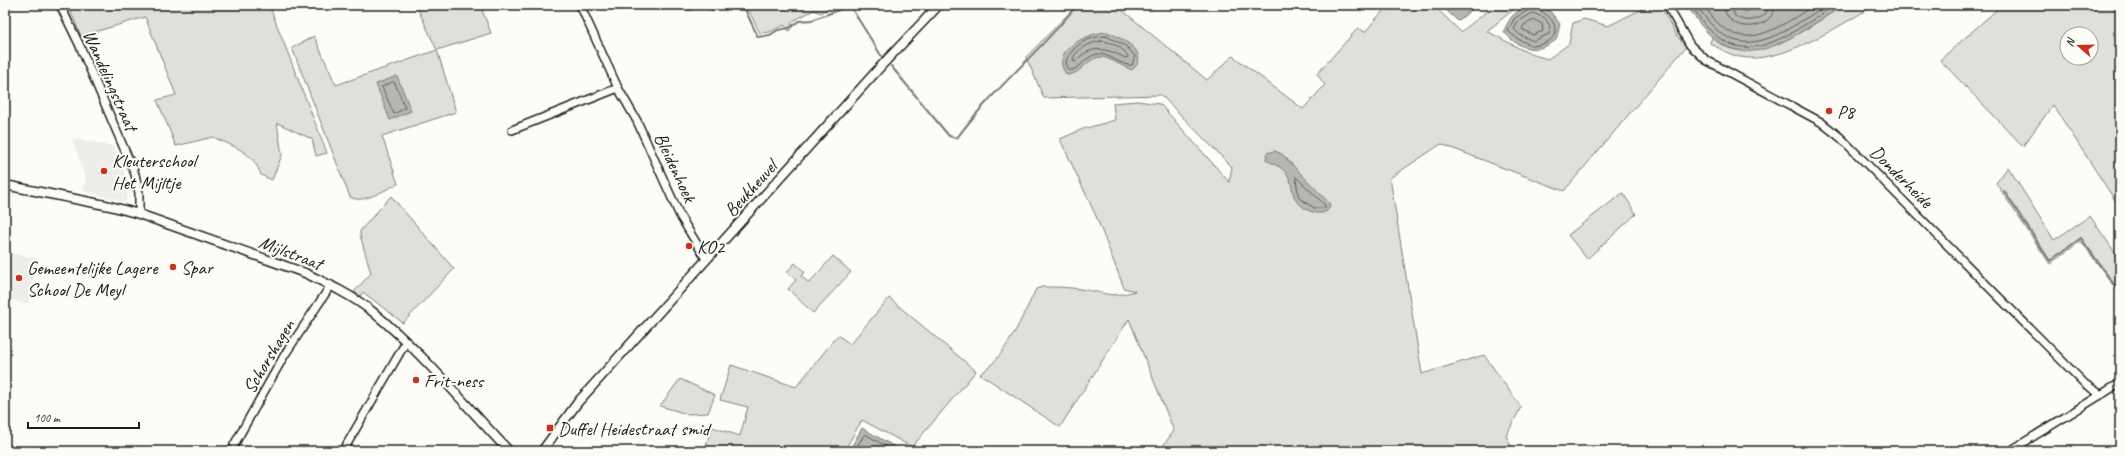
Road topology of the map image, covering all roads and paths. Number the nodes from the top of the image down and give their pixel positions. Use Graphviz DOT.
graph roads {
  1 [pos="60,5"];
  2 [pos="580,5"];
  3 [pos="940,5"];
  4 [pos="1667,5"];
  5 [pos="618,88"];
  6 [pos="512,130"];
  7 [pos="5,185"];
  8 [pos="139,214"];
  9 [pos="706,259"];
  10 [pos="331,285"];
  11 [pos="406,342"];
  12 [pos="2120,383"];
  13 [pos="2100,394"];
  14 [pos="234,445"];
  15 [pos="343,451"];
  16 [pos="509,451"];
  17 [pos="542,451"];
  18 [pos="2010,451"];
  1 -- 8 [label="street, Wandelingstraat"];
  2 -- 5 [label="street, Bleidenhoek"];
  3 -- 9 [label="street, Beukheuvel"];
  4 -- 13 [label="street, Donderheide"];
  5 -- 6 [label="street"];
  5 -- 9 [label="street, Bleidenhoek"];
  7 -- 8 [label="street, Mijlstraat"];
  8 -- 10 [label="street, Mijlstraat"];
  9 -- 17 [label="street, Beukheuvel"];
  10 -- 11 [label="street, Mijlstraat"];
  10 -- 14 [label="street, Schorshagen"];
  11 -- 15 [label="street"];
  11 -- 16 [label="street, Mijlstraat"];
  12 -- 13 [label="street"];
  13 -- 18 [label="street"];
}
